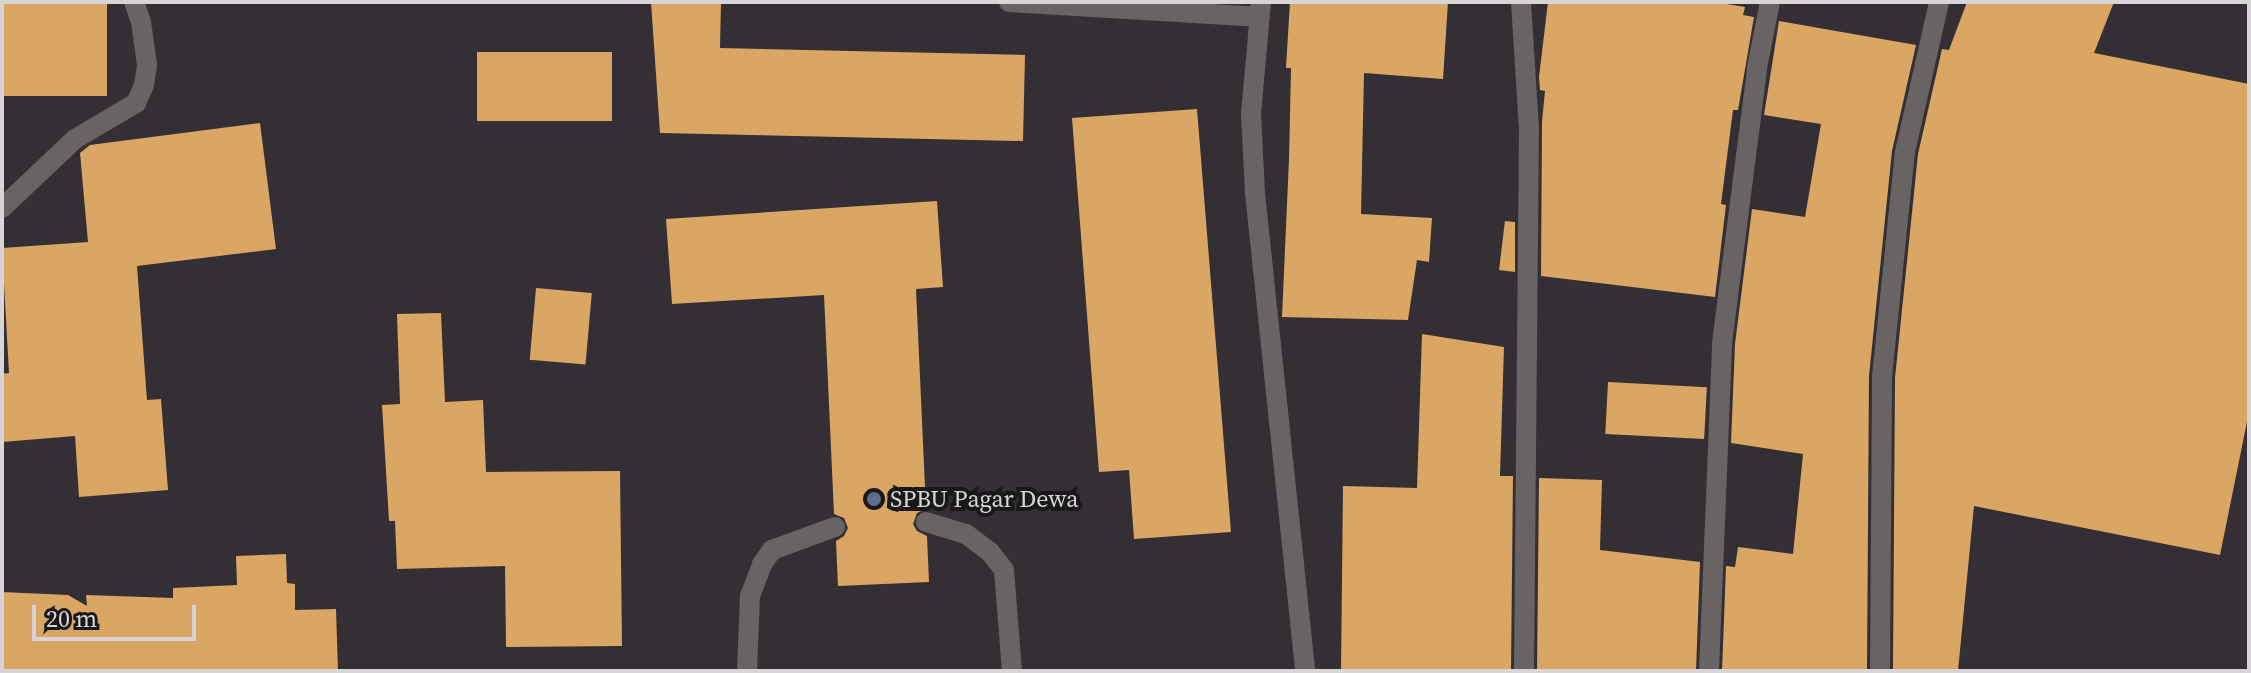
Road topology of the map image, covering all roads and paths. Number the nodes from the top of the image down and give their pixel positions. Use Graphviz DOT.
graph roads {
  1 [pos="134,2"];
  2 [pos="1009,2"];
  3 [pos="1521,2"];
  4 [pos="1770,2"];
  5 [pos="1939,2"];
  6 [pos="1260,10"];
  7 [pos="2,208"];
  8 [pos="926,522"];
  9 [pos="835,527"];
  10 [pos="747,671"];
  11 [pos="1012,671"];
  12 [pos="1305,671"];
  13 [pos="1524,671"];
  14 [pos="1709,671"];
  15 [pos="1880,671"];
  1 -- 7 [label="street"];
  2 -- 6 [label="street"];
  3 -- 13 [label="street"];
  4 -- 14 [label="street"];
  5 -- 15 [label="street"];
  6 -- 12 [label="street"];
  8 -- 11 [label="street"];
  9 -- 10 [label="street"];
}
